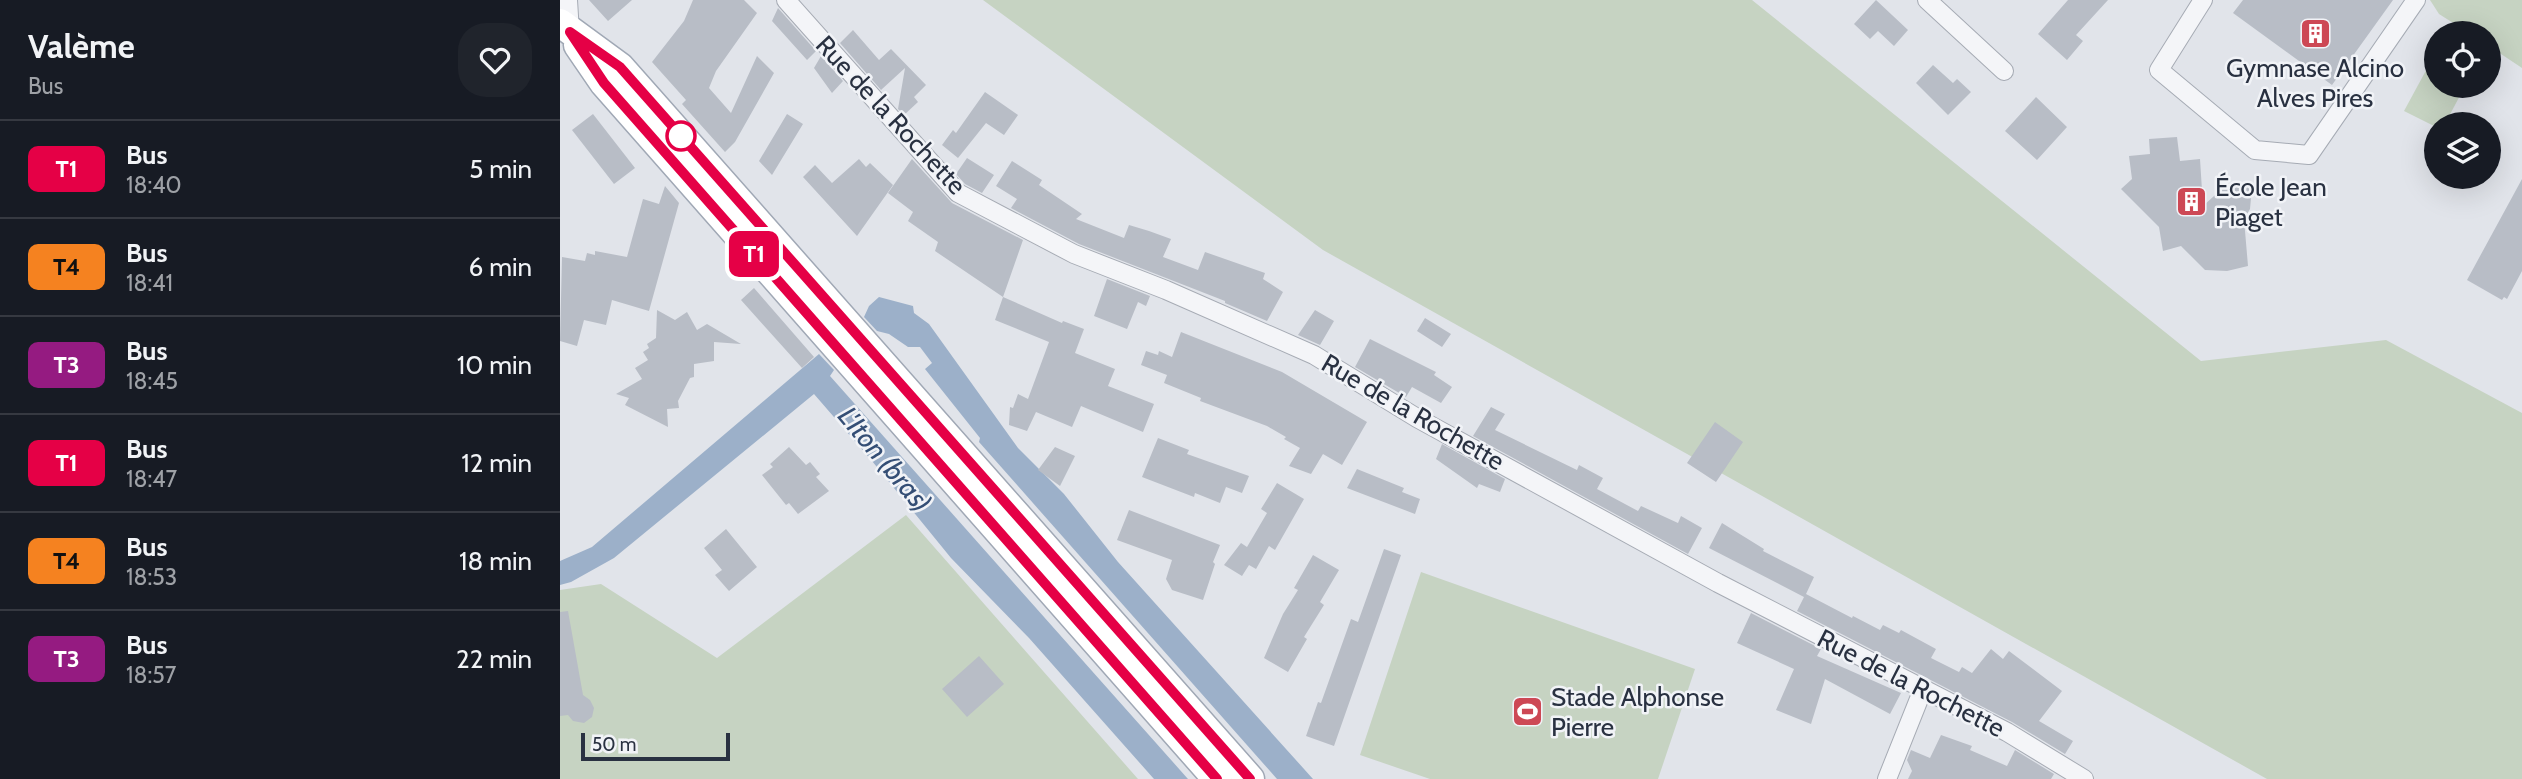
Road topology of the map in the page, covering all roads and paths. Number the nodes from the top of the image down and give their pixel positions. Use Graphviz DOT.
graph roads {
  1 [pos="568,0"];
  2 [pos="786,0"];
  3 [pos="1927,0"];
  4 [pos="2203,0"];
  5 [pos="2416,0"];
  6 [pos="562,29"];
  7 [pos="2004,71"];
  8 [pos="1923,688"];
  9 [pos="1217,779"];
  10 [pos="1250,779"];
  11 [pos="1887,779"];
  12 [pos="2084,779"];
  1 -- 6 [label="street"];
  2 -- 8 [label="street, Rue de la Rochette"];
  3 -- 7 [label="street"];
  4 -- 5 [label="street"];
  6 -- 9 [label="main road"];
  6 -- 10 [label="main road"];
  8 -- 11 [label="street"];
  8 -- 12 [label="street, Rue de la Rochette"];
}
